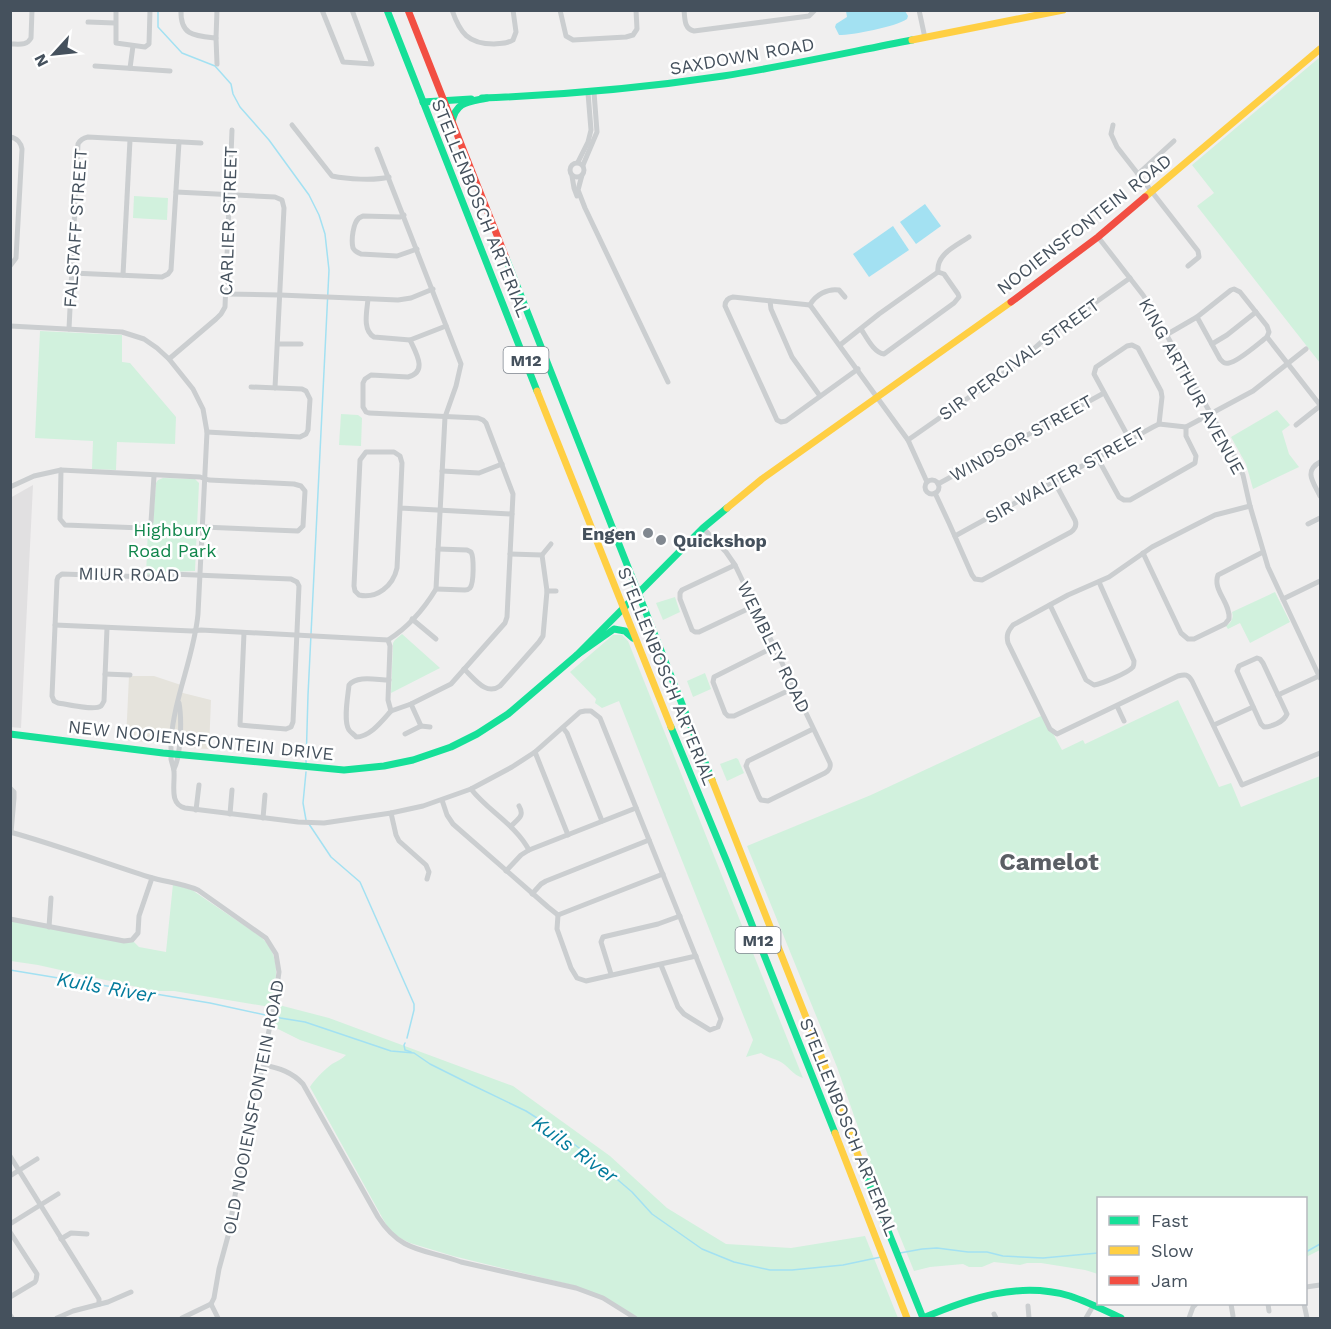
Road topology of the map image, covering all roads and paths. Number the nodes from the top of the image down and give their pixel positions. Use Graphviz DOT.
graph roads {
  1 [pos="32,10"];
  2 [pos="116,10"];
  3 [pos="150,10"];
  4 [pos="181,10"];
  5 [pos="218,10"];
  6 [pos="322,10"];
  7 [pos="352,10"];
  8 [pos="387,10"];
  9 [pos="408,10"];
  10 [pos="452,10"];
  11 [pos="513,10"];
  12 [pos="560,10"];
  13 [pos="636,10"];
  14 [pos="684,10"];
  15 [pos="815,10"];
  16 [pos="919,10"];
  17 [pos="1063,10"];
  18 [pos="88,22"];
  19 [pos="115,23"];
  20 [pos="216,38"];
  21 [pos="925,38"];
  22 [pos="10,44"];
  23 [pos="133,46"];
  24 [pos="1320,49"];
  25 [pos="216,64"];
  26 [pos="95,66"];
  27 [pos="130,68"];
  28 [pos="170,71"];
  29 [pos="591,93"];
  30 [pos="487,98"];
  31 [pos="443,100"];
  32 [pos="423,102"];
  33 [pos="452,122"];
  34 [pos="292,125"];
  35 [pos="1113,125"];
  36 [pos="232,130"];
  37 [pos="10,137"];
  38 [pos="130,140"];
  39 [pos="1174,141"];
  40 [pos="179,142"];
  41 [pos="201,143"];
  42 [pos="377,149"];
  43 [pos="580,164"];
  44 [pos="1138,174"];
  45 [pos="572,176"];
  46 [pos="582,176"];
  47 [pos="388,177"];
  48 [pos="176,192"];
  49 [pos="1152,192"];
  50 [pos="229,194"];
  51 [pos="585,208"];
  52 [pos="404,215"];
  53 [pos="969,237"];
  54 [pos="1098,237"];
  55 [pos="417,249"];
  56 [pos="10,266"];
  57 [pos="1188,266"];
  58 [pos="938,272"];
  59 [pos="72,273"];
  60 [pos="123,275"];
  61 [pos="1130,278"];
  62 [pos="432,290"];
  63 [pos="226,294"];
  64 [pos="280,294"];
  65 [pos="845,297"];
  66 [pos="368,299"];
  67 [pos="770,301"];
  68 [pos="810,305"];
  69 [pos="1256,312"];
  70 [pos="1197,317"];
  71 [pos="10,326"];
  72 [pos="446,326"];
  73 [pos="69,329"];
  74 [pos="861,329"];
  75 [pos="1166,335"];
  76 [pos="1267,337"];
  77 [pos="410,340"];
  78 [pos="278,344"];
  79 [pos="301,344"];
  80 [pos="1212,344"];
  81 [pos="840,345"];
  82 [pos="1306,349"];
  83 [pos="169,359"];
  84 [pos="1288,364"];
  85 [pos="858,369"];
  86 [pos="668,382"];
  87 [pos="251,387"];
  88 [pos="275,388"];
  89 [pos="1104,393"];
  90 [pos="820,396"];
  91 [pos="877,396"];
  92 [pos="1320,406"];
  93 [pos="1210,414"];
  94 [pos="1298,414"];
  95 [pos="445,417"];
  96 [pos="1303,420"];
  97 [pos="1159,424"];
  98 [pos="1296,425"];
  99 [pos="1186,427"];
  100 [pos="207,432"];
  101 [pos="908,440"];
  102 [pos="1130,440"];
  103 [pos="1097,458"];
  104 [pos="1320,462"];
  105 [pos="502,464"];
  106 [pos="61,470"];
  107 [pos="442,471"];
  108 [pos="154,476"];
  109 [pos="204,478"];
  110 [pos="1054,481"];
  111 [pos="927,482"];
  112 [pos="938,484"];
  113 [pos="10,487"];
  114 [pos="935,493"];
  115 [pos="1320,496"];
  116 [pos="1250,506"];
  117 [pos="400,508"];
  118 [pos="440,510"];
  119 [pos="512,514"];
  120 [pos="1320,518"];
  121 [pos="1308,524"];
  122 [pos="203,527"];
  123 [pos="703,528"];
  124 [pos="955,536"];
  125 [pos="551,544"];
  126 [pos="438,549"];
  127 [pos="1263,552"];
  128 [pos="1143,553"];
  129 [pos="510,554"];
  130 [pos="542,555"];
  131 [pos="735,565"];
  132 [pos="200,575"];
  133 [pos="1320,581"];
  134 [pos="1099,582"];
  135 [pos="436,589"];
  136 [pos="547,591"];
  137 [pos="556,591"];
  138 [pos="638,594"];
  139 [pos="1283,599"];
  140 [pos="1050,605"];
  141 [pos="754,606"];
  142 [pos="624,608"];
  143 [pos="412,619"];
  144 [pos="56,625"];
  145 [pos="107,628"];
  146 [pos="196,630"];
  147 [pos="244,633"];
  148 [pos="300,635"];
  149 [pos="436,639"];
  150 [pos="388,640"];
  151 [pos="637,643"];
  152 [pos="774,647"];
  153 [pos="577,655"];
  154 [pos="464,669"];
  155 [pos="105,674"];
  156 [pos="130,675"];
  157 [pos="1320,677"];
  158 [pos="389,680"];
  159 [pos="794,688"];
  160 [pos="1278,695"];
  161 [pos="411,704"];
  162 [pos="1117,705"];
  163 [pos="1253,707"];
  164 [pos="391,711"];
  165 [pos="1124,721"];
  166 [pos="231,725"];
  167 [pos="240,725"];
  168 [pos="1214,725"];
  169 [pos="422,726"];
  170 [pos="430,727"];
  171 [pos="563,728"];
  172 [pos="813,729"];
  173 [pos="10,734"];
  174 [pos="405,734"];
  175 [pos="535,752"];
  176 [pos="1320,753"];
  177 [pos="175,754"];
  178 [pos="199,785"];
  179 [pos="10,788"];
  180 [pos="471,789"];
  181 [pos="232,790"];
  182 [pos="265,795"];
  183 [pos="442,800"];
  184 [pos="519,806"];
  185 [pos="636,808"];
  186 [pos="196,810"];
  187 [pos="391,813"];
  188 [pos="230,814"];
  189 [pos="263,818"];
  190 [pos="602,821"];
  191 [pos="511,826"];
  192 [pos="11,832"];
  193 [pos="568,835"];
  194 [pos="649,840"];
  195 [pos="529,850"];
  196 [pos="506,871"];
  197 [pos="663,874"];
  198 [pos="152,878"];
  199 [pos="427,879"];
  200 [pos="532,894"];
  201 [pos="51,898"];
  202 [pos="558,915"];
  203 [pos="680,916"];
  204 [pos="10,919"];
  205 [pos="49,927"];
  206 [pos="696,956"];
  207 [pos="661,964"];
  208 [pos="611,974"];
  209 [pos="264,1065"];
  210 [pos="10,1156"];
  211 [pos="37,1159"];
  212 [pos="20,1170"];
  213 [pos="10,1176"];
  214 [pos="58,1194"];
  215 [pos="41,1205"];
  216 [pos="10,1224"];
  217 [pos="10,1232"];
  218 [pos="87,1234"];
  219 [pos="61,1239"];
  220 [pos="131,1292"];
  221 [pos="10,1297"];
  222 [pos="99,1304"];
  223 [pos="211,1304"];
  224 [pos="1231,1305"];
  225 [pos="1268,1305"];
  226 [pos="1028,1306"];
  227 [pos="1092,1306"];
  228 [pos="1269,1311"];
  229 [pos="1233,1316"];
  230 [pos="57,1318"];
  231 [pos="182,1318"];
  232 [pos="218,1318"];
  233 [pos="635,1318"];
  234 [pos="907,1318"];
  235 [pos="923,1318"];
  236 [pos="1029,1318"];
  237 [pos="1086,1318"];
  238 [pos="1121,1318"];
  1 -- 22 [label="street"];
  2 -- 19 [label="street"];
  3 -- 23 [label="street"];
  4 -- 20 [label="street"];
  5 -- 20 [label="street"];
  6 -- 7 [label="street"];
  8 -- 32 [label="main road, STELLENBOSCH ARTERIAL / M12"];
  9 -- 31 [label="main road, STELLENBOSCH ARTERIAL / M12"];
  10 -- 11 [label="street"];
  12 -- 13 [label="street"];
  14 -- 15 [label="street"];
  16 -- 21 [label="street"];
  17 -- 21 [label="main road, SAXDOWN ROAD"];
  18 -- 19 [label="street"];
  19 -- 23 [label="street"];
  20 -- 25 [label="street"];
  21 -- 29 [label="main road, SAXDOWN ROAD"];
  23 -- 27 [label="street"];
  24 -- 49 [label="main road, NOOIENSFONTEIN ROAD"];
  26 -- 27 [label="street"];
  27 -- 28 [label="street"];
  29 -- 30 [label="main road, SAXDOWN ROAD"];
  29 -- 43 [label="street"];
  30 -- 31 [label="main road, SAXDOWN ROAD"];
  30 -- 33 [label="main road"];
  31 -- 32 [label="main road, SAXDOWN ROAD"];
  31 -- 33 [label="main road, STELLENBOSCH ARTERIAL / M12"];
  32 -- 142 [label="main road, STELLENBOSCH ARTERIAL / M12"];
  33 -- 138 [label="main road, STELLENBOSCH ARTERIAL / M12"];
  34 -- 47 [label="street"];
  35 -- 44 [label="street"];
  36 -- 50 [label="street, CARLIER STREET"];
  37 -- 56 [label="street"];
  38 -- 40 [label="street, FALSTAFF STREET"];
  38 -- 59 [label="street, FALSTAFF STREET"];
  38 -- 60 [label="street"];
  39 -- 44 [label="street"];
  40 -- 41 [label="street, FALSTAFF STREET"];
  40 -- 48 [label="street"];
  42 -- 47 [label="street"];
  43 -- 45 [label="street"];
  43 -- 46 [label="street"];
  44 -- 49 [label="street"];
  45 -- 46 [label="street"];
  45 -- 51 [label="street"];
  46 -- 51 [label="street"];
  47 -- 52 [label="street"];
  48 -- 50 [label="street"];
  48 -- 60 [label="street"];
  49 -- 54 [label="main road, NOOIENSFONTEIN ROAD"];
  49 -- 57 [label="street"];
  50 -- 63 [label="street, CARLIER STREET"];
  50 -- 64 [label="street"];
  51 -- 86 [label="street"];
  52 -- 55 [label="street"];
  52 -- 55 [label="street"];
  53 -- 58 [label="street"];
  54 -- 61 [label="street, KING ARTHUR AVENUE"];
  54 -- 91 [label="main road, NOOIENSFONTEIN ROAD"];
  55 -- 62 [label="street"];
  58 -- 74 [label="street"];
  58 -- 74 [label="street"];
  59 -- 60 [label="street"];
  59 -- 73 [label="street, FALSTAFF STREET"];
  61 -- 75 [label="street, KING ARTHUR AVENUE"];
  61 -- 101 [label="street, SIR PERCIVAL STREET"];
  62 -- 66 [label="street"];
  62 -- 72 [label="street"];
  63 -- 64 [label="street"];
  63 -- 83 [label="street, CARLIER STREET"];
  64 -- 66 [label="street"];
  64 -- 78 [label="street"];
  65 -- 68 [label="street"];
  66 -- 77 [label="street"];
  67 -- 68 [label="street"];
  67 -- 90 [label="street"];
  67 -- 90 [label="street"];
  68 -- 81 [label="street"];
  69 -- 70 [label="street"];
  69 -- 76 [label="street"];
  69 -- 80 [label="street"];
  70 -- 75 [label="street"];
  70 -- 80 [label="street"];
  71 -- 73 [label="street"];
  72 -- 77 [label="street"];
  72 -- 95 [label="street"];
  73 -- 83 [label="street"];
  74 -- 81 [label="street"];
  75 -- 93 [label="street, KING ARTHUR AVENUE"];
  76 -- 80 [label="street"];
  76 -- 84 [label="street"];
  77 -- 95 [label="street"];
  78 -- 79 [label="street"];
  78 -- 88 [label="street"];
  81 -- 85 [label="street"];
  82 -- 84 [label="street"];
  83 -- 100 [label="street"];
  84 -- 92 [label="street"];
  84 -- 93 [label="street"];
  85 -- 90 [label="street"];
  85 -- 91 [label="street"];
  87 -- 88 [label="street"];
  88 -- 100 [label="street"];
  89 -- 97 [label="street"];
  89 -- 102 [label="street"];
  89 -- 112 [label="street, WINDSOR STREET"];
  91 -- 101 [label="street"];
  91 -- 123 [label="main road, NOOIENSFONTEIN ROAD"];
  92 -- 96 [label="street"];
  93 -- 99 [label="street"];
  93 -- 116 [label="street, KING ARTHUR AVENUE"];
  94 -- 96 [label="street"];
  95 -- 105 [label="street"];
  95 -- 107 [label="street"];
  96 -- 98 [label="street"];
  97 -- 99 [label="street, SIR WALTER STREET"];
  97 -- 102 [label="street, SIR WALTER STREET"];
  99 -- 103 [label="street"];
  100 -- 109 [label="street"];
  101 -- 111 [label="street"];
  102 -- 103 [label="street, SIR WALTER STREET"];
  103 -- 110 [label="street, SIR WALTER STREET"];
  104 -- 115 [label="street"];
  105 -- 107 [label="street"];
  105 -- 119 [label="street"];
  106 -- 108 [label="street"];
  106 -- 108 [label="street"];
  106 -- 113 [label="street"];
  107 -- 118 [label="street"];
  108 -- 109 [label="street"];
  109 -- 122 [label="street"];
  109 -- 122 [label="street"];
  110 -- 124 [label="street, SIR WALTER STREET"];
  110 -- 124 [label="street"];
  111 -- 112 [label="street"];
  111 -- 114 [label="street"];
  112 -- 114 [label="street"];
  114 -- 124 [label="street"];
  116 -- 127 [label="street, KING ARTHUR AVENUE"];
  116 -- 128 [label="street"];
  117 -- 117 [label="street"];
  117 -- 118 [label="street"];
  118 -- 119 [label="street"];
  118 -- 126 [label="street"];
  119 -- 129 [label="street"];
  120 -- 121 [label="street"];
  122 -- 132 [label="street"];
  123 -- 131 [label="street, WEMBLEY ROAD"];
  123 -- 138 [label="main road, NOOIENSFONTEIN ROAD"];
  125 -- 130 [label="street"];
  126 -- 135 [label="street"];
  126 -- 135 [label="street"];
  127 -- 128 [label="street"];
  127 -- 139 [label="street, KING ARTHUR AVENUE"];
  128 -- 134 [label="street"];
  129 -- 130 [label="street"];
  129 -- 154 [label="street"];
  130 -- 136 [label="street"];
  131 -- 141 [label="street, WEMBLEY ROAD"];
  131 -- 141 [label="street"];
  132 -- 144 [label="street, MIUR ROAD"];
  132 -- 146 [label="street"];
  132 -- 148 [label="street"];
  133 -- 139 [label="street"];
  134 -- 140 [label="street"];
  134 -- 140 [label="street"];
  135 -- 143 [label="street"];
  136 -- 137 [label="street"];
  136 -- 154 [label="street"];
  138 -- 142 [label="main road, NOOIENSFONTEIN ROAD"];
  138 -- 235 [label="main road, STELLENBOSCH ARTERIAL / M12"];
  139 -- 157 [label="street, KING ARTHUR AVENUE"];
  140 -- 162 [label="street"];
  141 -- 152 [label="street, WEMBLEY ROAD"];
  142 -- 151 [label="main road, STELLENBOSCH ARTERIAL / M12"];
  142 -- 153 [label="main road, NEW NOOIENSFONTEIN DRIVE"];
  143 -- 149 [label="street"];
  143 -- 150 [label="street"];
  144 -- 145 [label="street"];
  144 -- 155 [label="street, MIUR ROAD"];
  145 -- 146 [label="street"];
  145 -- 155 [label="street, MIUR ROAD"];
  146 -- 147 [label="street"];
  146 -- 177 [label="street"];
  147 -- 148 [label="street"];
  147 -- 167 [label="street"];
  148 -- 150 [label="street"];
  148 -- 167 [label="street"];
  150 -- 158 [label="street"];
  151 -- 153 [label="main road"];
  151 -- 234 [label="main road, STELLENBOSCH ARTERIAL / M12"];
  152 -- 159 [label="street, WEMBLEY ROAD"];
  152 -- 159 [label="street"];
  153 -- 177 [label="main road, NEW NOOIENSFONTEIN DRIVE"];
  154 -- 161 [label="street"];
  155 -- 156 [label="street"];
  157 -- 160 [label="street"];
  158 -- 164 [label="street"];
  158 -- 164 [label="street"];
  159 -- 172 [label="street, WEMBLEY ROAD"];
  160 -- 163 [label="street"];
  160 -- 163 [label="street"];
  161 -- 164 [label="street"];
  161 -- 169 [label="street"];
  162 -- 165 [label="street"];
  162 -- 168 [label="street"];
  163 -- 168 [label="street"];
  166 -- 167 [label="street"];
  168 -- 176 [label="street"];
  169 -- 170 [label="street"];
  169 -- 174 [label="street"];
  171 -- 175 [label="street"];
  171 -- 185 [label="street"];
  171 -- 190 [label="street"];
  172 -- 172 [label="street, WEMBLEY ROAD"];
  173 -- 177 [label="main road, NEW NOOIENSFONTEIN DRIVE"];
  175 -- 180 [label="street"];
  175 -- 193 [label="street"];
  177 -- 186 [label="street"];
  178 -- 186 [label="street"];
  179 -- 192 [label="street"];
  180 -- 183 [label="street"];
  180 -- 191 [label="street"];
  181 -- 188 [label="street"];
  182 -- 189 [label="street"];
  183 -- 187 [label="street"];
  183 -- 196 [label="street"];
  184 -- 191 [label="street"];
  185 -- 190 [label="street"];
  185 -- 194 [label="street"];
  186 -- 188 [label="street"];
  187 -- 189 [label="street"];
  187 -- 199 [label="street"];
  188 -- 189 [label="street"];
  190 -- 193 [label="street"];
  191 -- 195 [label="street"];
  192 -- 198 [label="street, OLD NOOIENSFONTEIN ROAD"];
  193 -- 195 [label="street"];
  194 -- 197 [label="street"];
  194 -- 200 [label="street"];
  195 -- 196 [label="street"];
  196 -- 200 [label="street"];
  197 -- 202 [label="street"];
  197 -- 203 [label="street"];
  198 -- 205 [label="street"];
  198 -- 209 [label="street, OLD NOOIENSFONTEIN ROAD"];
  200 -- 202 [label="street"];
  201 -- 205 [label="street"];
  202 -- 208 [label="street"];
  203 -- 206 [label="street"];
  203 -- 208 [label="street"];
  204 -- 205 [label="street"];
  206 -- 207 [label="street"];
  206 -- 207 [label="street"];
  207 -- 208 [label="street"];
  209 -- 223 [label="street, OLD NOOIENSFONTEIN ROAD"];
  209 -- 233 [label="street"];
  210 -- 212 [label="street"];
  211 -- 212 [label="street"];
  212 -- 213 [label="street"];
  212 -- 215 [label="street"];
  214 -- 215 [label="street"];
  215 -- 216 [label="street"];
  215 -- 219 [label="street"];
  217 -- 221 [label="street"];
  218 -- 219 [label="street"];
  219 -- 222 [label="street"];
  220 -- 222 [label="street"];
  222 -- 230 [label="street"];
  223 -- 231 [label="street"];
  223 -- 232 [label="street"];
  224 -- 229 [label="street"];
  225 -- 228 [label="street"];
  226 -- 236 [label="street"];
  227 -- 235 [label="main road"];
  227 -- 237 [label="street"];
  227 -- 238 [label="main road"];
}
